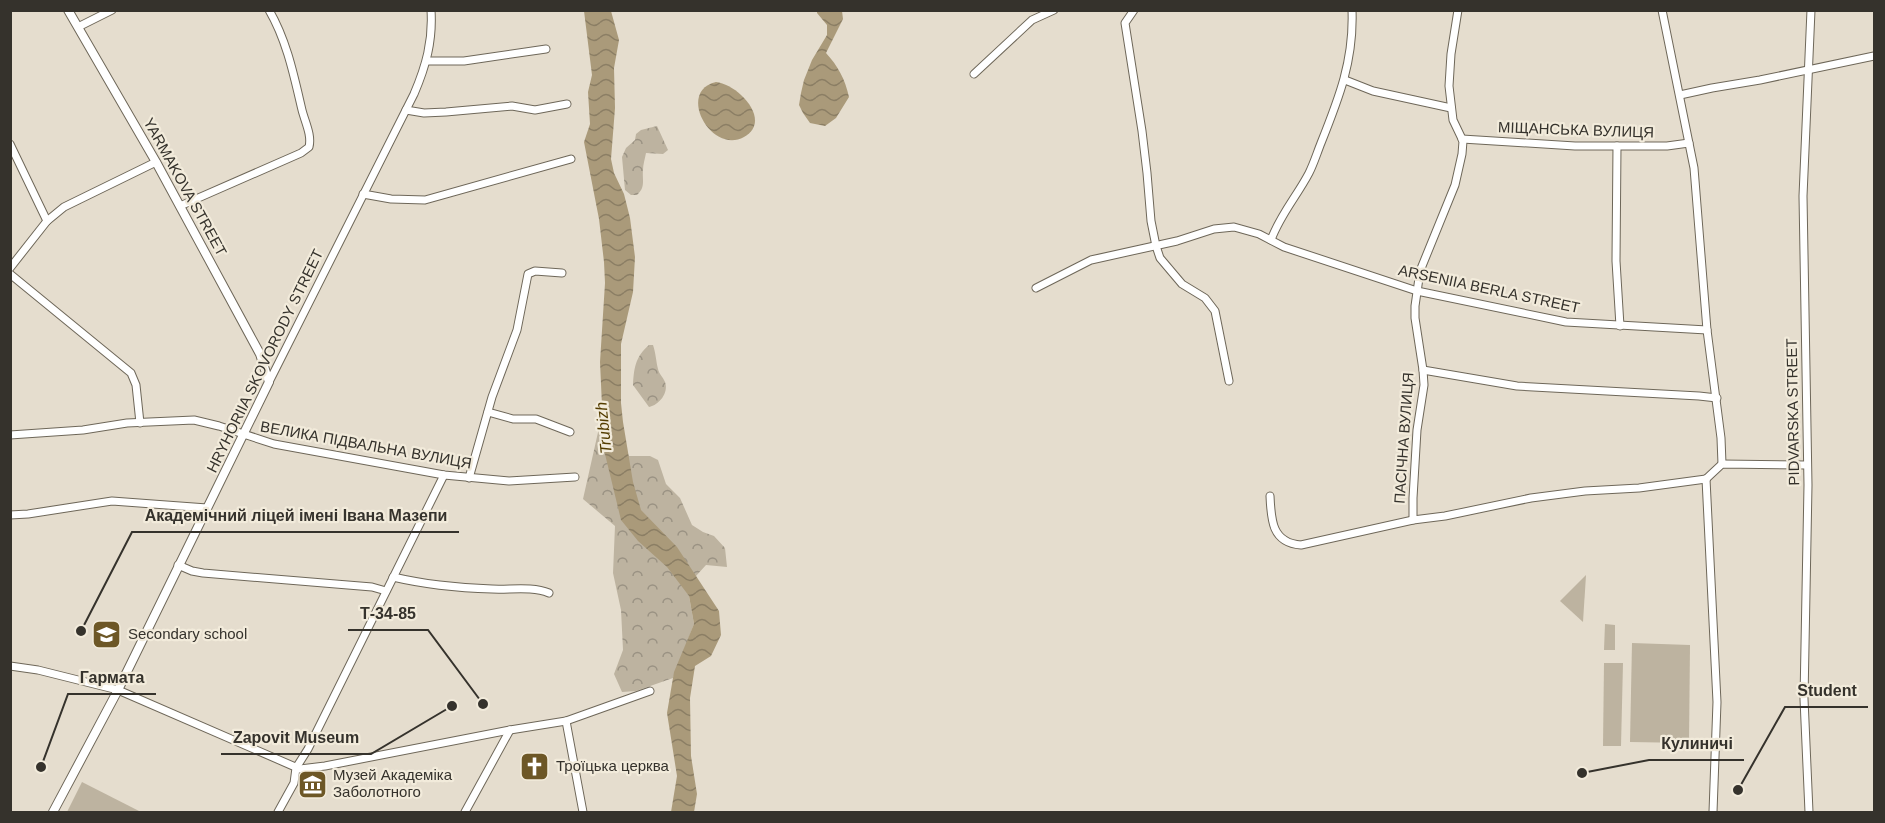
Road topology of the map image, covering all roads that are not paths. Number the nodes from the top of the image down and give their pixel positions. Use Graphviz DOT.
graph roads {
  1 [pos="68,10"];
  2 [pos="112,10"];
  3 [pos="269,10"];
  4 [pos="431,10"];
  5 [pos="1054,10"];
  6 [pos="1134,10"];
  7 [pos="1352,10"];
  8 [pos="1458,10"];
  9 [pos="1662,10"];
  10 [pos="1811,10"];
  11 [pos="78,27"];
  12 [pos="546,49"];
  13 [pos="1875,56"];
  14 [pos="427,61"];
  15 [pos="1807,71"];
  16 [pos="974,74"];
  17 [pos="1345,80"];
  18 [pos="1680,95"];
  19 [pos="567,104"];
  20 [pos="1451,108"];
  21 [pos="406,110"];
  22 [pos="1462,139"];
  23 [pos="1689,143"];
  24 [pos="10,144"];
  25 [pos="1617,146"];
  26 [pos="571,159"];
  27 [pos="156,162"];
  28 [pos="363,194"];
  29 [pos="180,206"];
  30 [pos="47,221"];
  31 [pos="1271,240"];
  32 [pos="1156,246"];
  33 [pos="10,268"];
  34 [pos="562,273"];
  35 [pos="10,274"];
  36 [pos="1036,288"];
  37 [pos="1417,291"];
  38 [pos="1620,326"];
  39 [pos="1707,330"];
  40 [pos="1423,370"];
  41 [pos="1229,381"];
  42 [pos="269,382"];
  43 [pos="1717,399"];
  44 [pos="488,412"];
  45 [pos="140,423"];
  46 [pos="570,432"];
  47 [pos="10,435"];
  48 [pos="243,435"];
  49 [pos="1722,464"];
  50 [pos="1807,465"];
  51 [pos="444,475"];
  52 [pos="575,477"];
  53 [pos="469,478"];
  54 [pos="1706,479"];
  55 [pos="1270,496"];
  56 [pos="207,508"];
  57 [pos="10,515"];
  58 [pos="1413,520"];
  59 [pos="178,565"];
  60 [pos="393,577"];
  61 [pos="386,591"];
  62 [pos="549,593"];
  63 [pos="10,666"];
  64 [pos="118,690"];
  65 [pos="650,691"];
  66 [pos="567,721"];
  67 [pos="510,730"];
  68 [pos="296,768"];
  69 [pos="53,813"];
  70 [pos="278,813"];
  71 [pos="465,813"];
  72 [pos="583,813"];
  73 [pos="1713,813"];
  74 [pos="1809,813"];
  1 -- 11 [label="street, YARMAKOVA STREET"];
  2 -- 11 [label="street"];
  3 -- 29 [label="street"];
  4 -- 14 [label="street, HRYHORIIA SKOVORODY STREET"];
  5 -- 16 [label="street"];
  6 -- 32 [label="street"];
  7 -- 17 [label="street"];
  8 -- 20 [label="street, ПАСІЧНА ВУЛИЦЯ"];
  9 -- 18 [label="street"];
  10 -- 15 [label="street, PIDVARSKA STREET"];
  11 -- 27 [label="street, YARMAKOVA STREET"];
  12 -- 14 [label="street"];
  13 -- 15 [label="street"];
  14 -- 21 [label="street, HRYHORIIA SKOVORODY STREET"];
  15 -- 18 [label="street"];
  15 -- 50 [label="street, PIDVARSKA STREET"];
  17 -- 20 [label="street"];
  17 -- 31 [label="street"];
  18 -- 23 [label="street"];
  19 -- 21 [label="street"];
  20 -- 22 [label="street, ПАСІЧНА ВУЛИЦЯ"];
  21 -- 28 [label="street, HRYHORIIA SKOVORODY STREET"];
  22 -- 25 [label="street, МІЩАНСЬКА ВУЛИЦЯ"];
  22 -- 37 [label="street, ПАСІЧНА ВУЛИЦЯ"];
  23 -- 25 [label="street, МІЩАНСЬКА ВУЛИЦЯ"];
  23 -- 39 [label="street"];
  24 -- 30 [label="street"];
  25 -- 38 [label="street"];
  26 -- 28 [label="street"];
  27 -- 29 [label="street, YARMAKOVA STREET"];
  27 -- 30 [label="street"];
  28 -- 42 [label="street, HRYHORIIA SKOVORODY STREET"];
  29 -- 42 [label="street, YARMAKOVA STREET"];
  30 -- 33 [label="street"];
  31 -- 32 [label="street, ARSENIIA BERLA STREET"];
  31 -- 37 [label="street, ARSENIIA BERLA STREET"];
  32 -- 36 [label="street, ARSENIIA BERLA STREET"];
  32 -- 41 [label="street"];
  34 -- 44 [label="street"];
  35 -- 45 [label="street"];
  37 -- 38 [label="street, ARSENIIA BERLA STREET"];
  37 -- 40 [label="street, ПАСІЧНА ВУЛИЦЯ"];
  38 -- 39 [label="street, ARSENIIA BERLA STREET"];
  39 -- 43 [label="street"];
  40 -- 43 [label="street"];
  40 -- 58 [label="street, ПАСІЧНА ВУЛИЦЯ"];
  42 -- 48 [label="street, HRYHORIIA SKOVORODY STREET"];
  43 -- 49 [label="street"];
  44 -- 46 [label="street"];
  44 -- 53 [label="street"];
  45 -- 47 [label="street, ВЕЛИКА ПІДВАЛЬНА ВУЛИЦЯ"];
  45 -- 48 [label="street, ВЕЛИКА ПІДВАЛЬНА ВУЛИЦЯ"];
  48 -- 51 [label="street, ВЕЛИКА ПІДВАЛЬНА ВУЛИЦЯ"];
  48 -- 56 [label="street, HRYHORIIA SKOVORODY STREET"];
  49 -- 50 [label="street"];
  49 -- 54 [label="street"];
  50 -- 74 [label="street, PIDVARSKA STREET"];
  51 -- 53 [label="street, ВЕЛИКА ПІДВАЛЬНА ВУЛИЦЯ"];
  51 -- 60 [label="street"];
  52 -- 53 [label="street, ВЕЛИКА ПІДВАЛЬНА ВУЛИЦЯ"];
  54 -- 58 [label="street"];
  54 -- 73 [label="street"];
  55 -- 58 [label="street"];
  56 -- 57 [label="street"];
  56 -- 59 [label="street, HRYHORIIA SKOVORODY STREET"];
  59 -- 61 [label="street"];
  59 -- 64 [label="street, HRYHORIIA SKOVORODY STREET"];
  60 -- 61 [label="street"];
  60 -- 62 [label="street"];
  61 -- 68 [label="street"];
  63 -- 64 [label="street"];
  64 -- 68 [label="street"];
  64 -- 69 [label="street, HRYHORIIA SKOVORODY STREET"];
  65 -- 66 [label="street"];
  66 -- 67 [label="street"];
  66 -- 72 [label="street"];
  67 -- 68 [label="street"];
  67 -- 71 [label="street"];
  68 -- 70 [label="street"];
}
